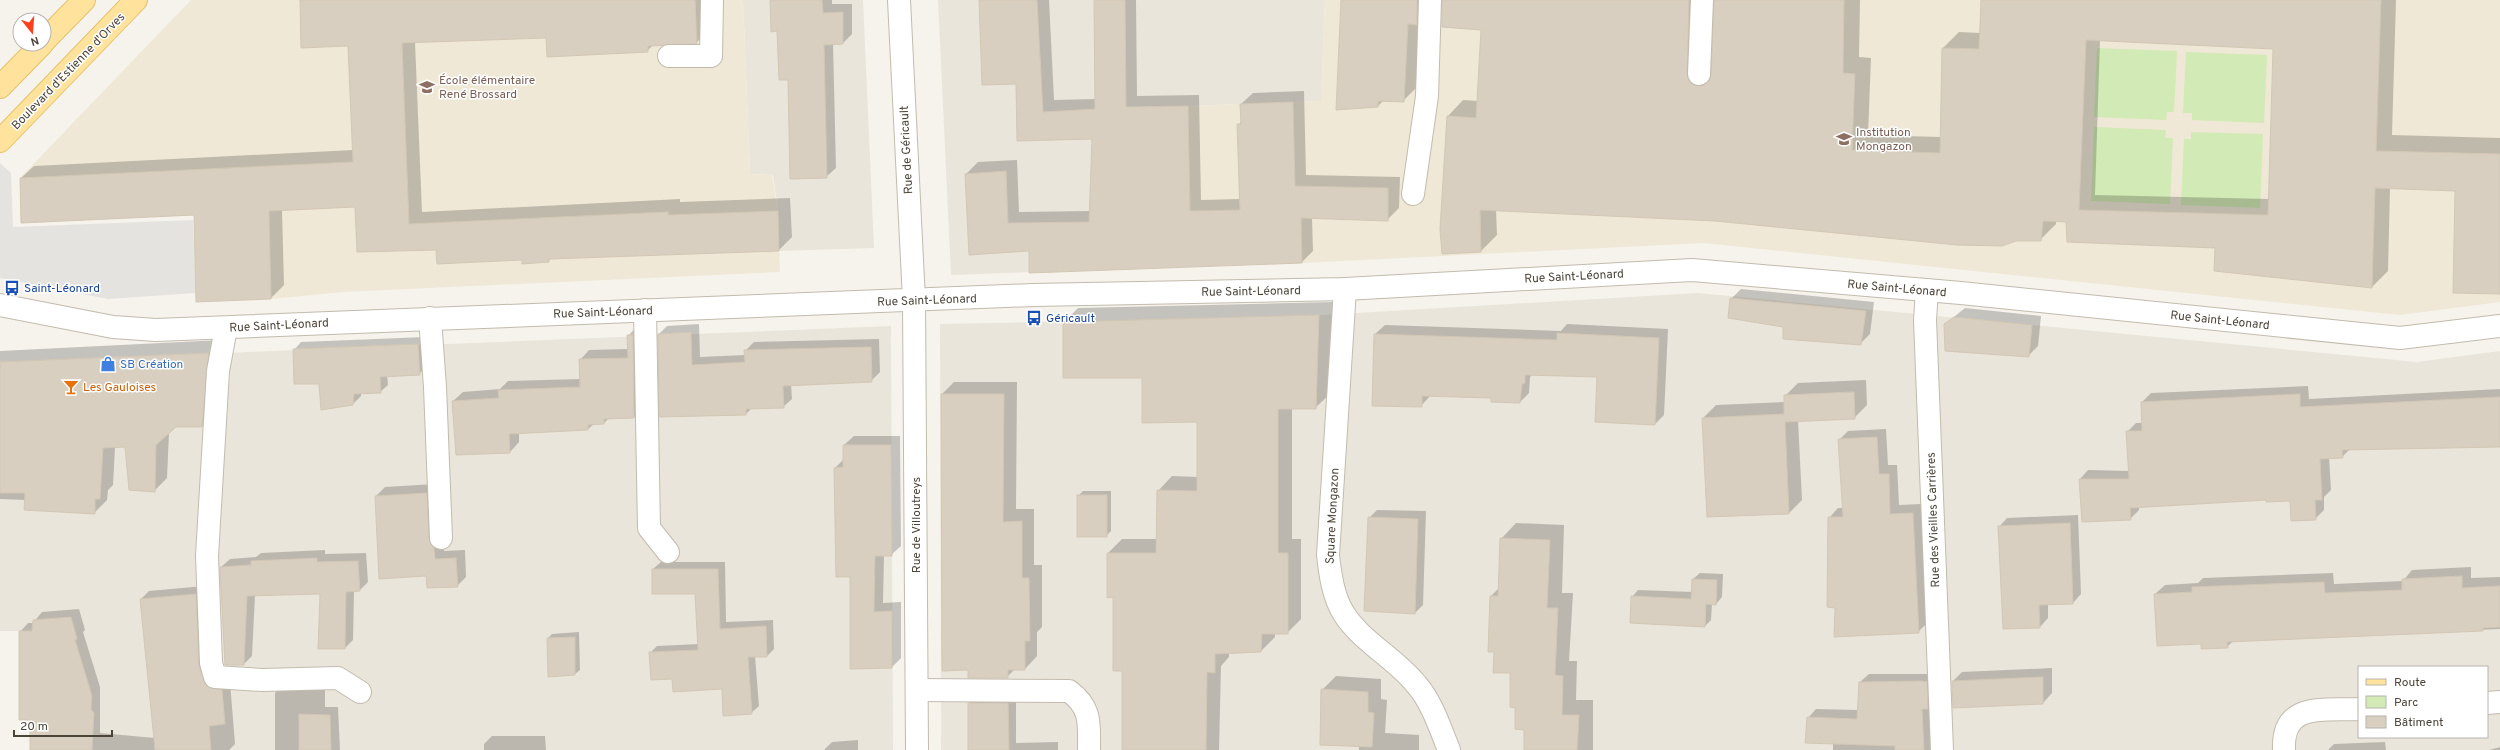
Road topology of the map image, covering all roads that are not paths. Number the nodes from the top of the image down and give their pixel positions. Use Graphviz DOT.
graph roads {
  1 [pos="84,0"];
  2 [pos="136,0"];
  3 [pos="712,0"];
  4 [pos="899,0"];
  5 [pos="1430,0"];
  6 [pos="1702,0"];
  7 [pos="52,34"];
  8 [pos="34,52"];
  9 [pos="669,56"];
  10 [pos="1699,74"];
  11 [pos="0,88"];
  12 [pos="0,141"];
  13 [pos="1413,194"];
  14 [pos="1345,289"];
  15 [pos="1927,290"];
  16 [pos="914,300"];
  17 [pos="0,305"];
  18 [pos="645,310"];
  19 [pos="430,318"];
  20 [pos="2500,326"];
  21 [pos="226,328"];
  22 [pos="441,538"];
  23 [pos="668,552"];
  24 [pos="917,690"];
  25 [pos="360,692"];
  26 [pos="2500,702"];
  27 [pos="2488,703"];
  28 [pos="2358,709"];
  29 [pos="917,750"];
  30 [pos="1089,750"];
  31 [pos="1449,750"];
  32 [pos="1942,750"];
  33 [pos="2284,750"];
  1 -- 7 [label="main road"];
  2 -- 12 [label="main road, Boulevard d'Estienne d'Orves"];
  3 -- 9 [label="street"];
  4 -- 16 [label="street, Rue de Géricault"];
  5 -- 13 [label="street"];
  6 -- 10 [label="street"];
  8 -- 11 [label="main road"];
  14 -- 15 [label="street, Rue Saint-Léonard"];
  14 -- 16 [label="street, Rue Saint-Léonard"];
  14 -- 31 [label="street, Square Mongazon"];
  15 -- 20 [label="street, Rue Saint-Léonard"];
  15 -- 32 [label="street, Rue des Vieilles Carrières"];
  16 -- 18 [label="street, Rue Saint-Léonard"];
  16 -- 24 [label="street, Rue de Villoutreys"];
  17 -- 21 [label="street, Rue Saint-Léonard"];
  18 -- 19 [label="street, Rue Saint-Léonard"];
  18 -- 23 [label="street"];
  19 -- 21 [label="street, Rue Saint-Léonard"];
  19 -- 22 [label="street"];
  21 -- 25 [label="street"];
  24 -- 29 [label="street, Rue de Villoutreys"];
  24 -- 30 [label="street"];
  26 -- 27 [label="street"];
  28 -- 33 [label="street"];
}
